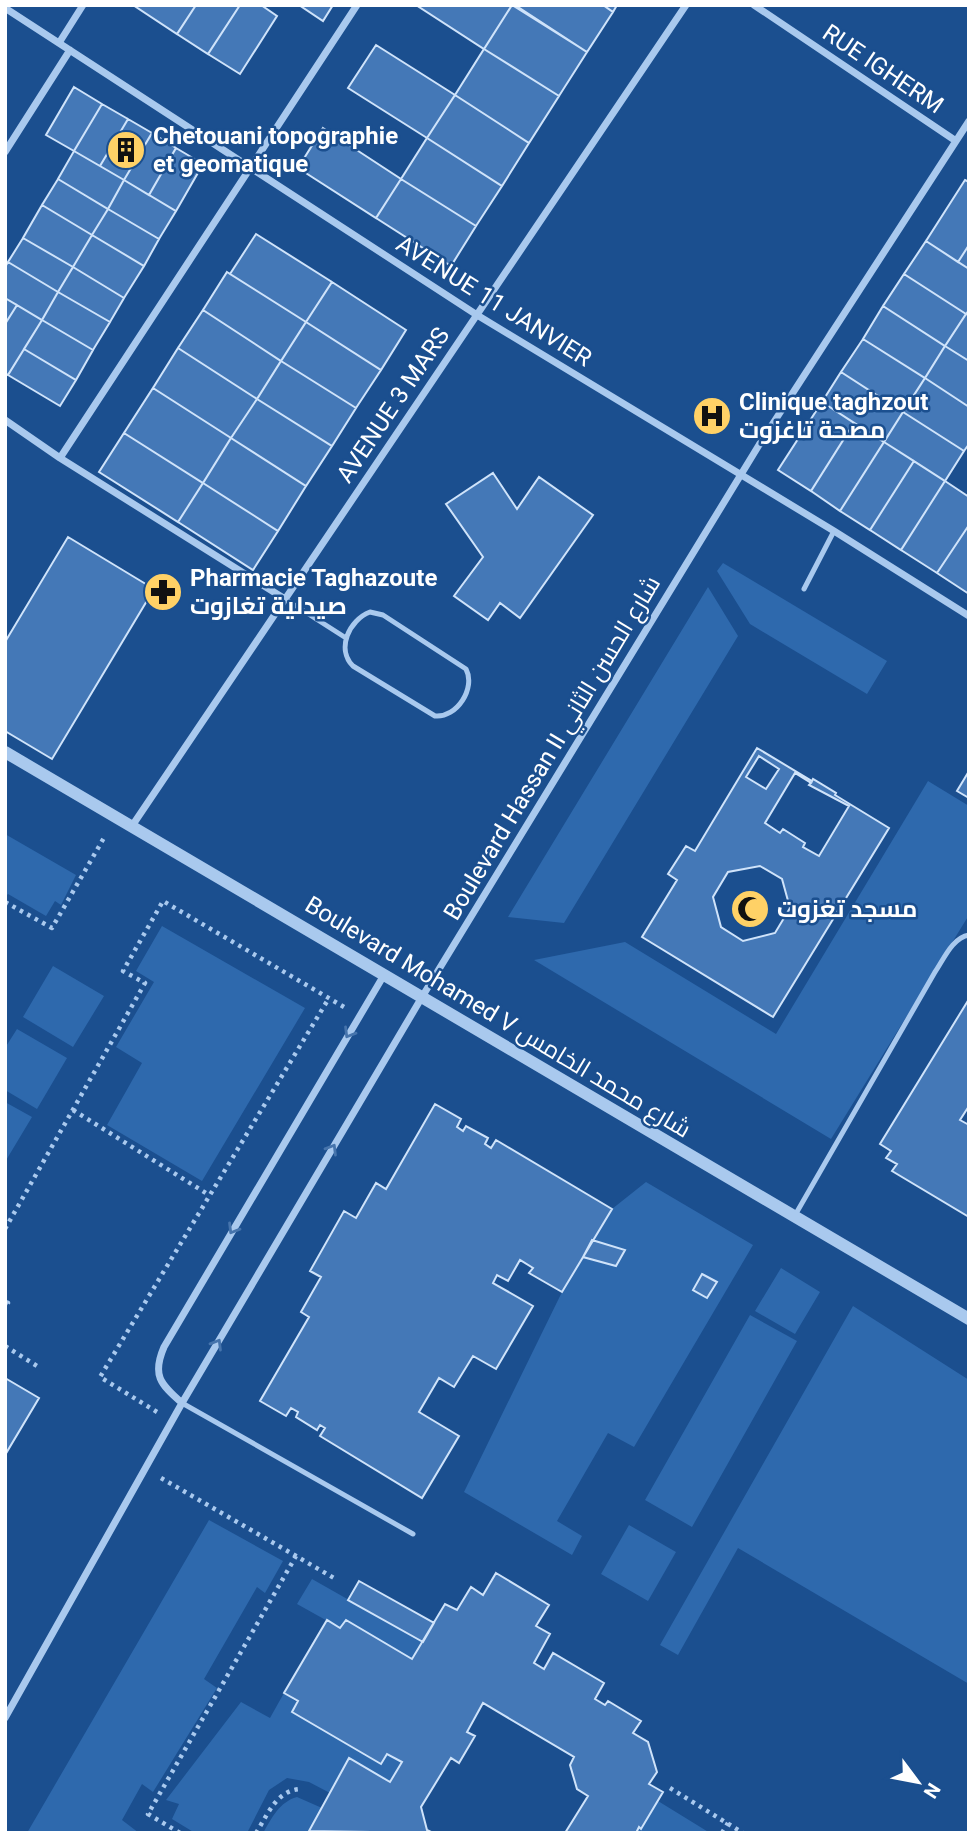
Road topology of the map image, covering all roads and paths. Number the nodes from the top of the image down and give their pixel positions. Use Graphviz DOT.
graph roads {
  1 [pos="83,5"];
  2 [pos="357,5"];
  3 [pos="686,5"];
  4 [pos="754,5"];
  5 [pos="5,8"];
  6 [pos="59,43"];
  7 [pos="70,50"];
  8 [pos="969,121"];
  9 [pos="966,131"];
  10 [pos="956,141"];
  11 [pos="5,152"];
  12 [pos="250,168"];
  13 [pos="477,315"];
  14 [pos="5,420"];
  15 [pos="60,458"];
  16 [pos="740,476"];
  17 [pos="834,531"];
  18 [pos="804,589"];
  19 [pos="285,599"];
  20 [pos="969,616"];
  21 [pos="346,638"];
  22 [pos="5,752"];
  23 [pos="116,817"];
  24 [pos="132,826"];
  25 [pos="5,901"];
  26 [pos="969,935"];
  27 [pos="384,975"];
  28 [pos="422,997"];
  29 [pos="329,998"];
  30 [pos="360,1016"];
  31 [pos="73,1110"];
  32 [pos="209,1195"];
  33 [pos="794,1217"];
  34 [pos="5,1229"];
  35 [pos="5,1302"];
  36 [pos="5,1307"];
  37 [pos="969,1319"];
  38 [pos="5,1346"];
  39 [pos="37,1366"];
  40 [pos="182,1403"];
  41 [pos="172,1421"];
  42 [pos="145,1468"];
  43 [pos="413,1534"];
  44 [pos="296,1556"];
  45 [pos="334,1578"];
  46 [pos="5,1718"];
  47 [pos="670,1788"];
  48 [pos="302,1789"];
  49 [pos="728,1823"];
  50 [pos="180,1833"];
  51 [pos="256,1833"];
  52 [pos="722,1833"];
  53 [pos="743,1833"];
  1 -- 6 [label="street"];
  2 -- 12 [label="street"];
  3 -- 13 [label="street, AVENUE 3 MARS"];
  4 -- 10 [label="street, RUE IGHERM"];
  5 -- 6 [label="street, AVENUE 11 JANVIER"];
  6 -- 7 [label="street, AVENUE 11 JANVIER"];
  7 -- 11 [label="street"];
  7 -- 12 [label="street, AVENUE 11 JANVIER"];
  8 -- 9 [label="street, Boulevard Hassan II شارع الحسن الثاني"];
  9 -- 10 [label="street, Boulevard Hassan II شارع الحسن الثاني"];
  10 -- 16 [label="street, Boulevard Hassan II شارع الحسن الثاني"];
  12 -- 13 [label="street, AVENUE 11 JANVIER"];
  12 -- 15 [label="street"];
  13 -- 16 [label="street, AVENUE 11 JANVIER"];
  13 -- 19 [label="street, AVENUE 3 MARS"];
  14 -- 15 [label="street"];
  15 -- 19 [label="street"];
  16 -- 17 [label="street, AVENUE 11 JANVIER"];
  16 -- 28 [label="street, Boulevard Hassan II شارع الحسن الثاني"];
  17 -- 18 [label="lane"];
  17 -- 20 [label="street, AVENUE 11 JANVIER"];
  19 -- 21 [label="lane"];
  19 -- 24 [label="street, AVENUE 3 MARS"];
  21 -- 21 [label="lane"];
  22 -- 23 [label="street, Boulevard Mohamed V شارع محمد الخامس"];
  23 -- 24 [label="street, Boulevard Mohamed V شارع محمد الخامس"];
  23 -- 25 [label="path"];
  24 -- 27 [label="street, Boulevard Mohamed V شارع محمد الخامس"];
  26 -- 33 [label="lane"];
  27 -- 28 [label="street, Boulevard Mohamed V شارع محمد الخامس"];
  27 -- 30 [label="street"];
  28 -- 33 [label="street, Boulevard Mohamed V شارع محمد الخامس"];
  40 -- 28 [label="street, Boulevard Hassan II شارع الحسن الثاني, one-way"];
  29 -- 30 [label="path"];
  29 -- 31 [label="path"];
  29 -- 32 [label="path"];
  30 -- 40 [label="street, one-way"];
  31 -- 32 [label="path"];
  31 -- 34 [label="path"];
  32 -- 41 [label="path"];
  33 -- 37 [label="street, Boulevard Mohamed V شارع محمد الخامس"];
  35 -- 36 [label="path"];
  38 -- 39 [label="path"];
  40 -- 41 [label="street, Boulevard Hassan II شارع الحسن الثاني"];
  40 -- 43 [label="lane"];
  41 -- 42 [label="street, Boulevard Hassan II شارع الحسن الثاني"];
  42 -- 44 [label="path"];
  42 -- 46 [label="street, Boulevard Hassan II شارع الحسن الثاني"];
  44 -- 45 [label="path"];
  44 -- 50 [label="path"];
  47 -- 49 [label="path"];
  48 -- 51 [label="path"];
  49 -- 52 [label="path"];
  49 -- 53 [label="path"];
}
